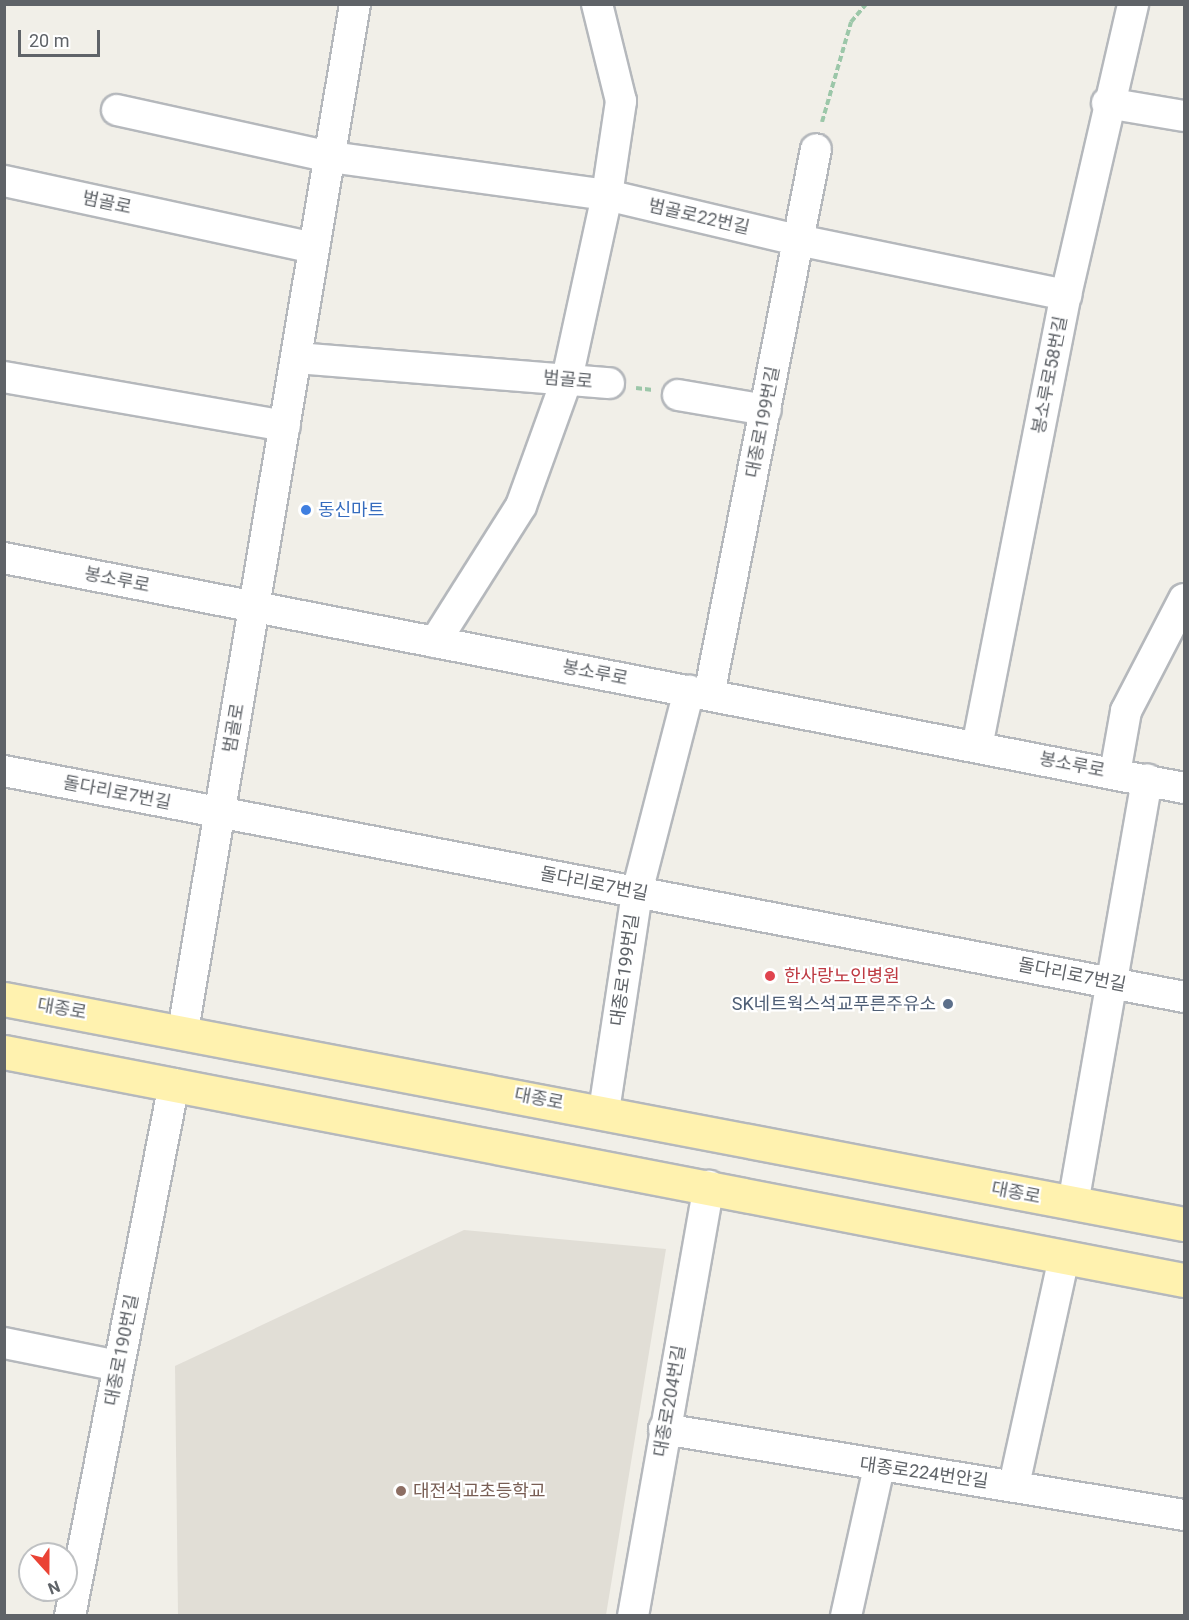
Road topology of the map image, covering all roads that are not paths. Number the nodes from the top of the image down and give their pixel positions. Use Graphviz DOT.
graph roads {
  1 [pos="355,4"];
  2 [pos="597,4"];
  3 [pos="1133,4"];
  4 [pos="1107,103"];
  5 [pos="117,110"];
  6 [pos="1185,116"];
  7 [pos="816,149"];
  8 [pos="330,157"];
  9 [pos="4,181"];
  10 [pos="607,195"];
  11 [pos="798,240"];
  12 [pos="314,248"];
  13 [pos="1066,295"];
  14 [pos="296,358"];
  15 [pos="4,377"];
  16 [pos="567,380"];
  17 [pos="609,383"];
  18 [pos="678,395"];
  19 [pos="766,410"];
  20 [pos="285,426"];
  21 [pos="4,558"];
  22 [pos="1185,599"];
  23 [pos="255,607"];
  24 [pos="435,642"];
  25 [pos="699,693"];
  26 [pos="977,747"];
  27 [pos="4,771"];
  28 [pos="1115,774"];
  29 [pos="1147,779"];
  30 [pos="1185,788"];
  31 [pos="220,812"];
  32 [pos="637,892"];
  33 [pos="1112,983"];
  34 [pos="1185,997"];
  35 [pos="4,999"];
  36 [pos="183,1031"];
  37 [pos="4,1052"];
  38 [pos="174,1084"];
  39 [pos="604,1111"];
  40 [pos="709,1186"];
  41 [pos="1073,1204"];
  42 [pos="1185,1224"];
  43 [pos="1064,1258"];
  44 [pos="1185,1280"];
  45 [pos="4,1343"];
  46 [pos="118,1366"];
  47 [pos="664,1429"];
  48 [pos="879,1467"];
  49 [pos="1014,1485"];
  50 [pos="1185,1515"];
  51 [pos="70,1616"];
  52 [pos="633,1616"];
  53 [pos="846,1616"];
  1 -- 8 [label="street, 범골로"];
  2 -- 10 [label="street"];
  3 -- 4 [label="street, 봉소루로58번길"];
  4 -- 6 [label="street"];
  4 -- 13 [label="street, 봉소루로58번길"];
  5 -- 8 [label="street, 범골로22번길"];
  7 -- 11 [label="street, 대종로199번길"];
  8 -- 10 [label="street, 범골로22번길"];
  8 -- 12 [label="street, 범골로"];
  9 -- 12 [label="street, 범골로"];
  10 -- 11 [label="street, 범골로22번길"];
  10 -- 16 [label="street"];
  11 -- 13 [label="street, 범골로22번길"];
  11 -- 19 [label="street, 대종로199번길"];
  12 -- 14 [label="street, 범골로"];
  13 -- 26 [label="street, 봉소루로58번길"];
  14 -- 16 [label="street, 범골로"];
  14 -- 20 [label="street, 범골로"];
  15 -- 20 [label="street"];
  16 -- 17 [label="street, 범골로"];
  16 -- 24 [label="street"];
  18 -- 19 [label="street"];
  19 -- 25 [label="street, 대종로199번길"];
  20 -- 23 [label="street, 범골로"];
  21 -- 23 [label="street, 봉소루로"];
  22 -- 28 [label="street"];
  23 -- 24 [label="street, 봉소루로"];
  23 -- 31 [label="street, 범골로"];
  24 -- 25 [label="street, 봉소루로"];
  25 -- 26 [label="street, 봉소루로"];
  25 -- 32 [label="street, 대종로199번길"];
  26 -- 28 [label="street, 봉소루로"];
  27 -- 31 [label="street, 돌다리로7번길"];
  28 -- 29 [label="street, 봉소루로"];
  29 -- 30 [label="street, 봉소루로"];
  29 -- 33 [label="street"];
  31 -- 32 [label="street, 돌다리로7번길"];
  31 -- 36 [label="street, 범골로"];
  32 -- 33 [label="street, 돌다리로7번길"];
  32 -- 39 [label="street, 대종로199번길"];
  33 -- 34 [label="street, 돌다리로7번길"];
  33 -- 41 [label="street"];
  35 -- 36 [label="main road, 대종로"];
  36 -- 39 [label="main road, 대종로"];
  37 -- 38 [label="main road"];
  38 -- 40 [label="main road"];
  38 -- 46 [label="street, 대종로190번길"];
  39 -- 41 [label="main road, 대종로"];
  40 -- 43 [label="main road"];
  40 -- 47 [label="street, 대종로204번길"];
  41 -- 42 [label="main road, 대종로"];
  43 -- 44 [label="main road"];
  43 -- 49 [label="street"];
  45 -- 46 [label="street"];
  46 -- 51 [label="street, 대종로190번길"];
  47 -- 48 [label="street, 대종로224번안길"];
  47 -- 52 [label="street, 대종로204번길"];
  48 -- 49 [label="street, 대종로224번안길"];
  48 -- 53 [label="street"];
  49 -- 50 [label="street, 대종로224번안길"];
}
